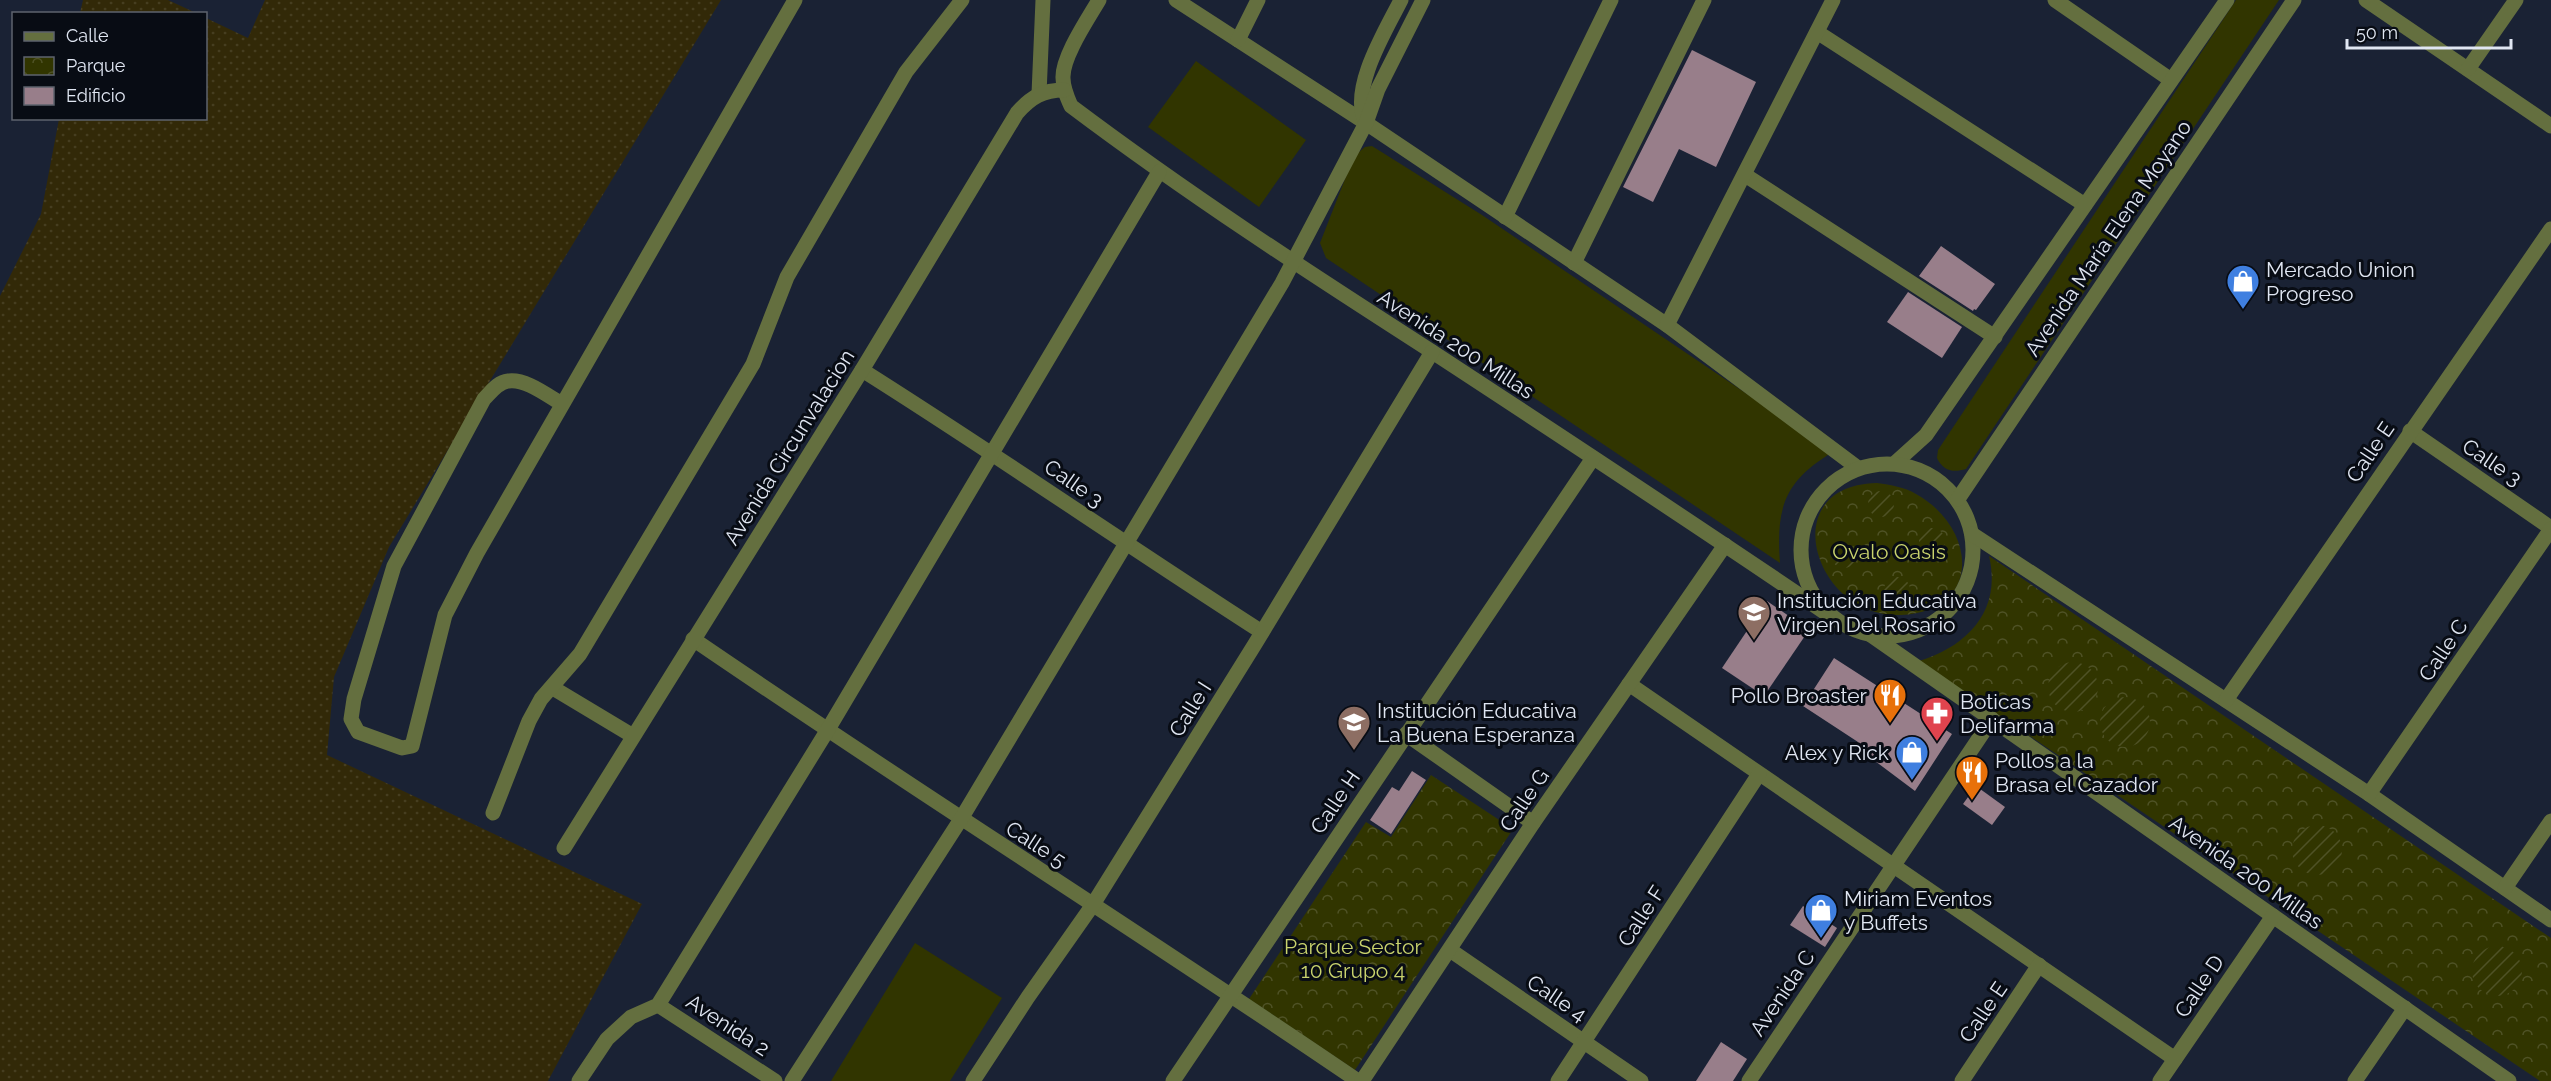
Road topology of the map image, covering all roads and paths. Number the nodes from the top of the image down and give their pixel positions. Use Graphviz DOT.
graph roads {
  1 [pos="795,0"];
  2 [pos="962,0"];
  3 [pos="1043,0"];
  4 [pos="1099,0"];
  5 [pos="1176,0"];
  6 [pos="1258,0"];
  7 [pos="1401,0"];
  8 [pos="1424,0"];
  9 [pos="1611,0"];
  10 [pos="1704,0"];
  11 [pos="1833,0"];
  12 [pos="2055,0"];
  13 [pos="2227,0"];
  14 [pos="2294,0"];
  15 [pos="2366,0"];
  16 [pos="2516,0"];
  17 [pos="1817,32"];
  18 [pos="1238,40"];
  19 [pos="2468,69"];
  20 [pos="2171,80"];
  21 [pos="1064,90"];
  22 [pos="1040,94"];
  23 [pos="1366,123"];
  24 [pos="2551,126"];
  25 [pos="1159,172"];
  26 [pos="1744,175"];
  27 [pos="2085,205"];
  28 [pos="1504,217"];
  29 [pos="2551,229"];
  30 [pos="1574,263"];
  31 [pos="1293,264"];
  32 [pos="1667,325"];
  33 [pos="1995,337"];
  34 [pos="1431,352"];
  35 [pos="862,370"];
  36 [pos="562,404"];
  37 [pos="2410,431"];
  38 [pos="992,452"];
  39 [pos="1593,458"];
  40 [pos="1894,463"];
  41 [pos="1858,468"];
  42 [pos="1958,499"];
  43 [pos="2551,528"];
  44 [pos="1972,534"];
  45 [pos="1127,545"];
  46 [pos="1725,545"];
  47 [pos="1836,620"];
  48 [pos="1262,632"];
  49 [pos="1871,635"];
  50 [pos="693,639"];
  51 [pos="1629,684"];
  52 [pos="553,688"];
  53 [pos="2226,700"];
  54 [pos="1992,719"];
  55 [pos="827,731"];
  56 [pos="1406,734"];
  57 [pos="633,736"];
  58 [pos="1759,774"];
  59 [pos="2369,794"];
  60 [pos="493,813"];
  61 [pos="961,819"];
  62 [pos="2551,821"];
  63 [pos="1533,823"];
  64 [pos="564,848"];
  65 [pos="1893,866"];
  66 [pos="2505,888"];
  67 [pos="1092,906"];
  68 [pos="2273,916"];
  69 [pos="2551,920"];
  70 [pos="1450,950"];
  71 [pos="2039,965"];
  72 [pos="1233,995"];
  73 [pos="658,1005"];
  74 [pos="2405,1008"];
  75 [pos="1584,1041"];
  76 [pos="2175,1059"];
  77 [pos="579,1081"];
  78 [pos="775,1081"];
  79 [pos="792,1081"];
  80 [pos="973,1081"];
  81 [pos="1173,1081"];
  82 [pos="1360,1081"];
  83 [pos="1558,1081"];
  84 [pos="1641,1081"];
  85 [pos="1749,1081"];
  86 [pos="1962,1081"];
  87 [pos="2160,1081"];
  88 [pos="2355,1081"];
  89 [pos="2509,1081"];
  1 -- 36 [label="street"];
  2 -- 52 [label="street"];
  3 -- 22 [label="street"];
  4 -- 21 [label="street"];
  5 -- 18 [label="street"];
  6 -- 18 [label="street"];
  7 -- 23 [label="street"];
  8 -- 23 [label="street"];
  9 -- 28 [label="street"];
  10 -- 30 [label="street"];
  11 -- 17 [label="street"];
  12 -- 20 [label="street"];
  13 -- 20 [label="street, Avenida María Elena Moyano"];
  14 -- 42 [label="street, Avenida María Elena Moyano"];
  15 -- 19 [label="street"];
  16 -- 19 [label="street"];
  17 -- 26 [label="street"];
  17 -- 27 [label="street"];
  18 -- 23 [label="street"];
  19 -- 24 [label="street"];
  20 -- 27 [label="street, Avenida María Elena Moyano"];
  21 -- 22 [label="street, Avenida Circunvalacion"];
  21 -- 25 [label="street, Avenida 200 Millas"];
  22 -- 35 [label="street, Avenida Circunvalacion"];
  23 -- 28 [label="street"];
  23 -- 31 [label="street"];
  25 -- 31 [label="street, Avenida 200 Millas"];
  25 -- 38 [label="street"];
  26 -- 32 [label="street"];
  26 -- 33 [label="street"];
  27 -- 33 [label="street, Avenida María Elena Moyano"];
  28 -- 30 [label="street"];
  29 -- 37 [label="street, Calle E"];
  30 -- 32 [label="street"];
  31 -- 34 [label="street, Avenida 200 Millas"];
  31 -- 45 [label="street"];
  32 -- 41 [label="street"];
  33 -- 40 [label="street, Avenida María Elena Moyano"];
  34 -- 39 [label="street, Avenida 200 Millas"];
  34 -- 48 [label="street, Calle I"];
  35 -- 38 [label="street, Calle 3"];
  35 -- 50 [label="street, Avenida Circunvalacion"];
  36 -- 36 [label="street"];
  37 -- 43 [label="street, Calle 3"];
  37 -- 53 [label="street, Calle E"];
  38 -- 45 [label="street, Calle 3"];
  38 -- 55 [label="street"];
  39 -- 46 [label="street, Avenida 200 Millas"];
  39 -- 56 [label="street, Calle H"];
  40 -- 41 [label="street"];
  40 -- 42 [label="street"];
  41 -- 47 [label="street"];
  42 -- 44 [label="street"];
  43 -- 59 [label="street, Calle C"];
  44 -- 49 [label="street"];
  44 -- 53 [label="street"];
  45 -- 48 [label="street, Calle 3"];
  45 -- 61 [label="street"];
  46 -- 47 [label="street, Avenida 200 Millas"];
  46 -- 51 [label="street, Calle G"];
  47 -- 49 [label="street"];
  48 -- 67 [label="street, Calle I"];
  49 -- 54 [label="street, Avenida 200 Millas"];
  50 -- 55 [label="street, Calle 5"];
  50 -- 57 [label="street, Avenida Circunvalacion"];
  51 -- 58 [label="street"];
  51 -- 63 [label="street, Calle G"];
  52 -- 57 [label="street"];
  52 -- 60 [label="street"];
  53 -- 59 [label="street"];
  54 -- 65 [label="street, Avenida C"];
  54 -- 68 [label="street, Avenida 200 Millas"];
  55 -- 61 [label="street, Calle 5"];
  55 -- 73 [label="street"];
  56 -- 63 [label="street"];
  56 -- 72 [label="street, Calle H"];
  57 -- 64 [label="street, Avenida Circunvalacion"];
  58 -- 65 [label="street"];
  58 -- 75 [label="street, Calle F"];
  59 -- 66 [label="street"];
  61 -- 67 [label="street, Calle 5"];
  61 -- 79 [label="street"];
  62 -- 66 [label="street"];
  63 -- 70 [label="street, Calle G"];
  65 -- 71 [label="street"];
  65 -- 85 [label="street, Avenida C"];
  66 -- 69 [label="street"];
  67 -- 72 [label="street, Calle 5"];
  67 -- 80 [label="street, Calle I"];
  68 -- 74 [label="street, Avenida 200 Millas"];
  68 -- 76 [label="street, Calle D"];
  70 -- 75 [label="street, Calle 4"];
  70 -- 82 [label="street, Calle G"];
  71 -- 76 [label="street"];
  71 -- 86 [label="street, Calle E"];
  72 -- 81 [label="street, Calle H"];
  72 -- 82 [label="street, Calle 5"];
  73 -- 77 [label="street"];
  73 -- 78 [label="street, Avenida 2"];
  74 -- 88 [label="street"];
  74 -- 89 [label="street, Avenida 200 Millas"];
  75 -- 83 [label="street, Calle F"];
  75 -- 84 [label="street, Calle 4"];
  76 -- 87 [label="street, Calle D"];
}
